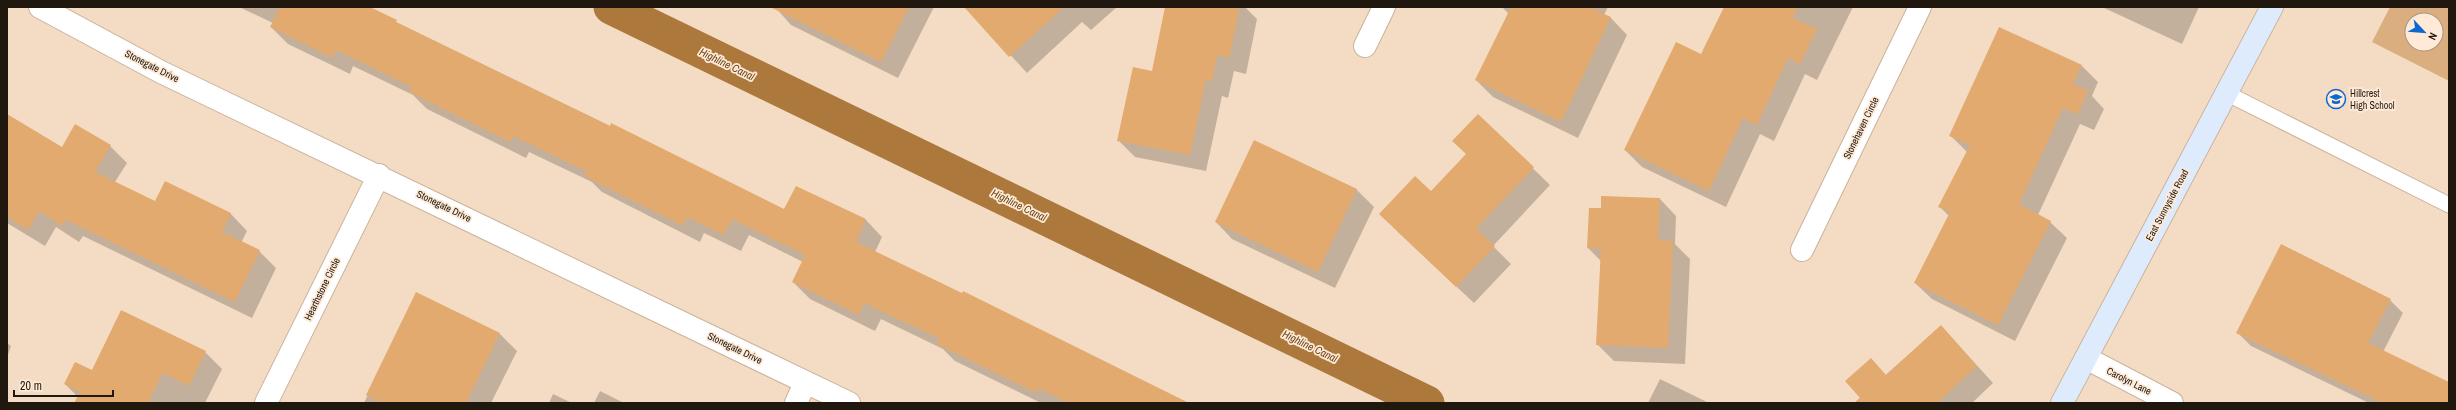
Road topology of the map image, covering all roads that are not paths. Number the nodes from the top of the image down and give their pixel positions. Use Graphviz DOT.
graph roads {
  1 [pos="40,7"];
  2 [pos="1384,7"];
  3 [pos="1920,7"];
  4 [pos="2272,7"];
  5 [pos="1365,46"];
  6 [pos="2226,93"];
  7 [pos="379,175"];
  8 [pos="2449,205"];
  9 [pos="1802,250"];
  10 [pos="2086,358"];
  11 [pos="805,383"];
  12 [pos="266,403"];
  13 [pos="796,403"];
  14 [pos="849,403"];
  15 [pos="2062,403"];
  16 [pos="2172,403"];
  1 -- 7 [label="street, Stonegate Drive"];
  2 -- 5 [label="street"];
  3 -- 9 [label="street, Stonehaven Circle"];
  4 -- 6 [label="main road, East Sunnyside Road"];
  6 -- 8 [label="lane"];
  6 -- 10 [label="main road, East Sunnyside Road"];
  7 -- 11 [label="street, Stonegate Drive"];
  7 -- 12 [label="street, Hearthstone Circle"];
  10 -- 15 [label="main road, East Sunnyside Road"];
  10 -- 16 [label="street, Carolyn Lane"];
  11 -- 13 [label="street"];
  11 -- 14 [label="street, Stonegate Drive"];
}
